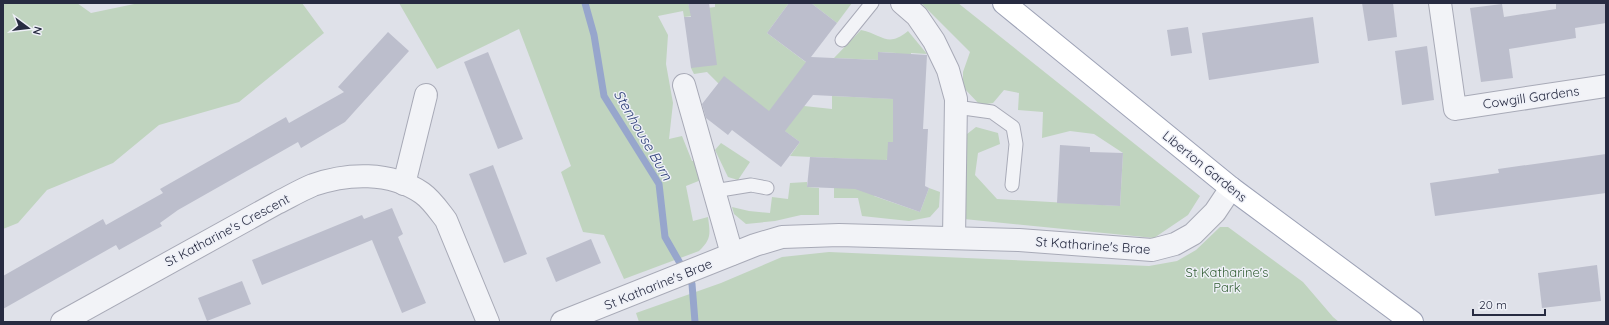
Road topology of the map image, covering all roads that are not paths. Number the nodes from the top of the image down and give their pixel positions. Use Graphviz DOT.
graph roads {
  1 [pos="872,3"];
  2 [pos="902,3"];
  3 [pos="1004,3"];
  4 [pos="1440,3"];
  5 [pos="842,40"];
  6 [pos="684,85"];
  7 [pos="1606,86"];
  8 [pos="426,95"];
  9 [pos="956,107"];
  10 [pos="404,184"];
  11 [pos="1012,185"];
  12 [pos="767,188"];
  13 [pos="1231,188"];
  14 [pos="714,191"];
  15 [pos="954,238"];
  16 [pos="732,254"];
  17 [pos="62,322"];
  18 [pos="488,322"];
  19 [pos="562,322"];
  20 [pos="1412,322"];
  1 -- 5 [label="lane"];
  2 -- 9 [label="street"];
  3 -- 13 [label="main road, Liberton Gardens"];
  4 -- 7 [label="street, Cowgill Gardens"];
  6 -- 14 [label="street"];
  8 -- 10 [label="street"];
  9 -- 11 [label="lane"];
  9 -- 15 [label="street"];
  10 -- 17 [label="street, St Katharine's Crescent"];
  10 -- 18 [label="street, St Katharine's Crescent"];
  12 -- 14 [label="lane"];
  13 -- 15 [label="street, St Katharine's Brae"];
  13 -- 20 [label="main road, Liberton Gardens"];
  14 -- 16 [label="street"];
  15 -- 16 [label="street, St Katharine's Brae"];
  16 -- 19 [label="street, St Katharine's Brae"];
}
